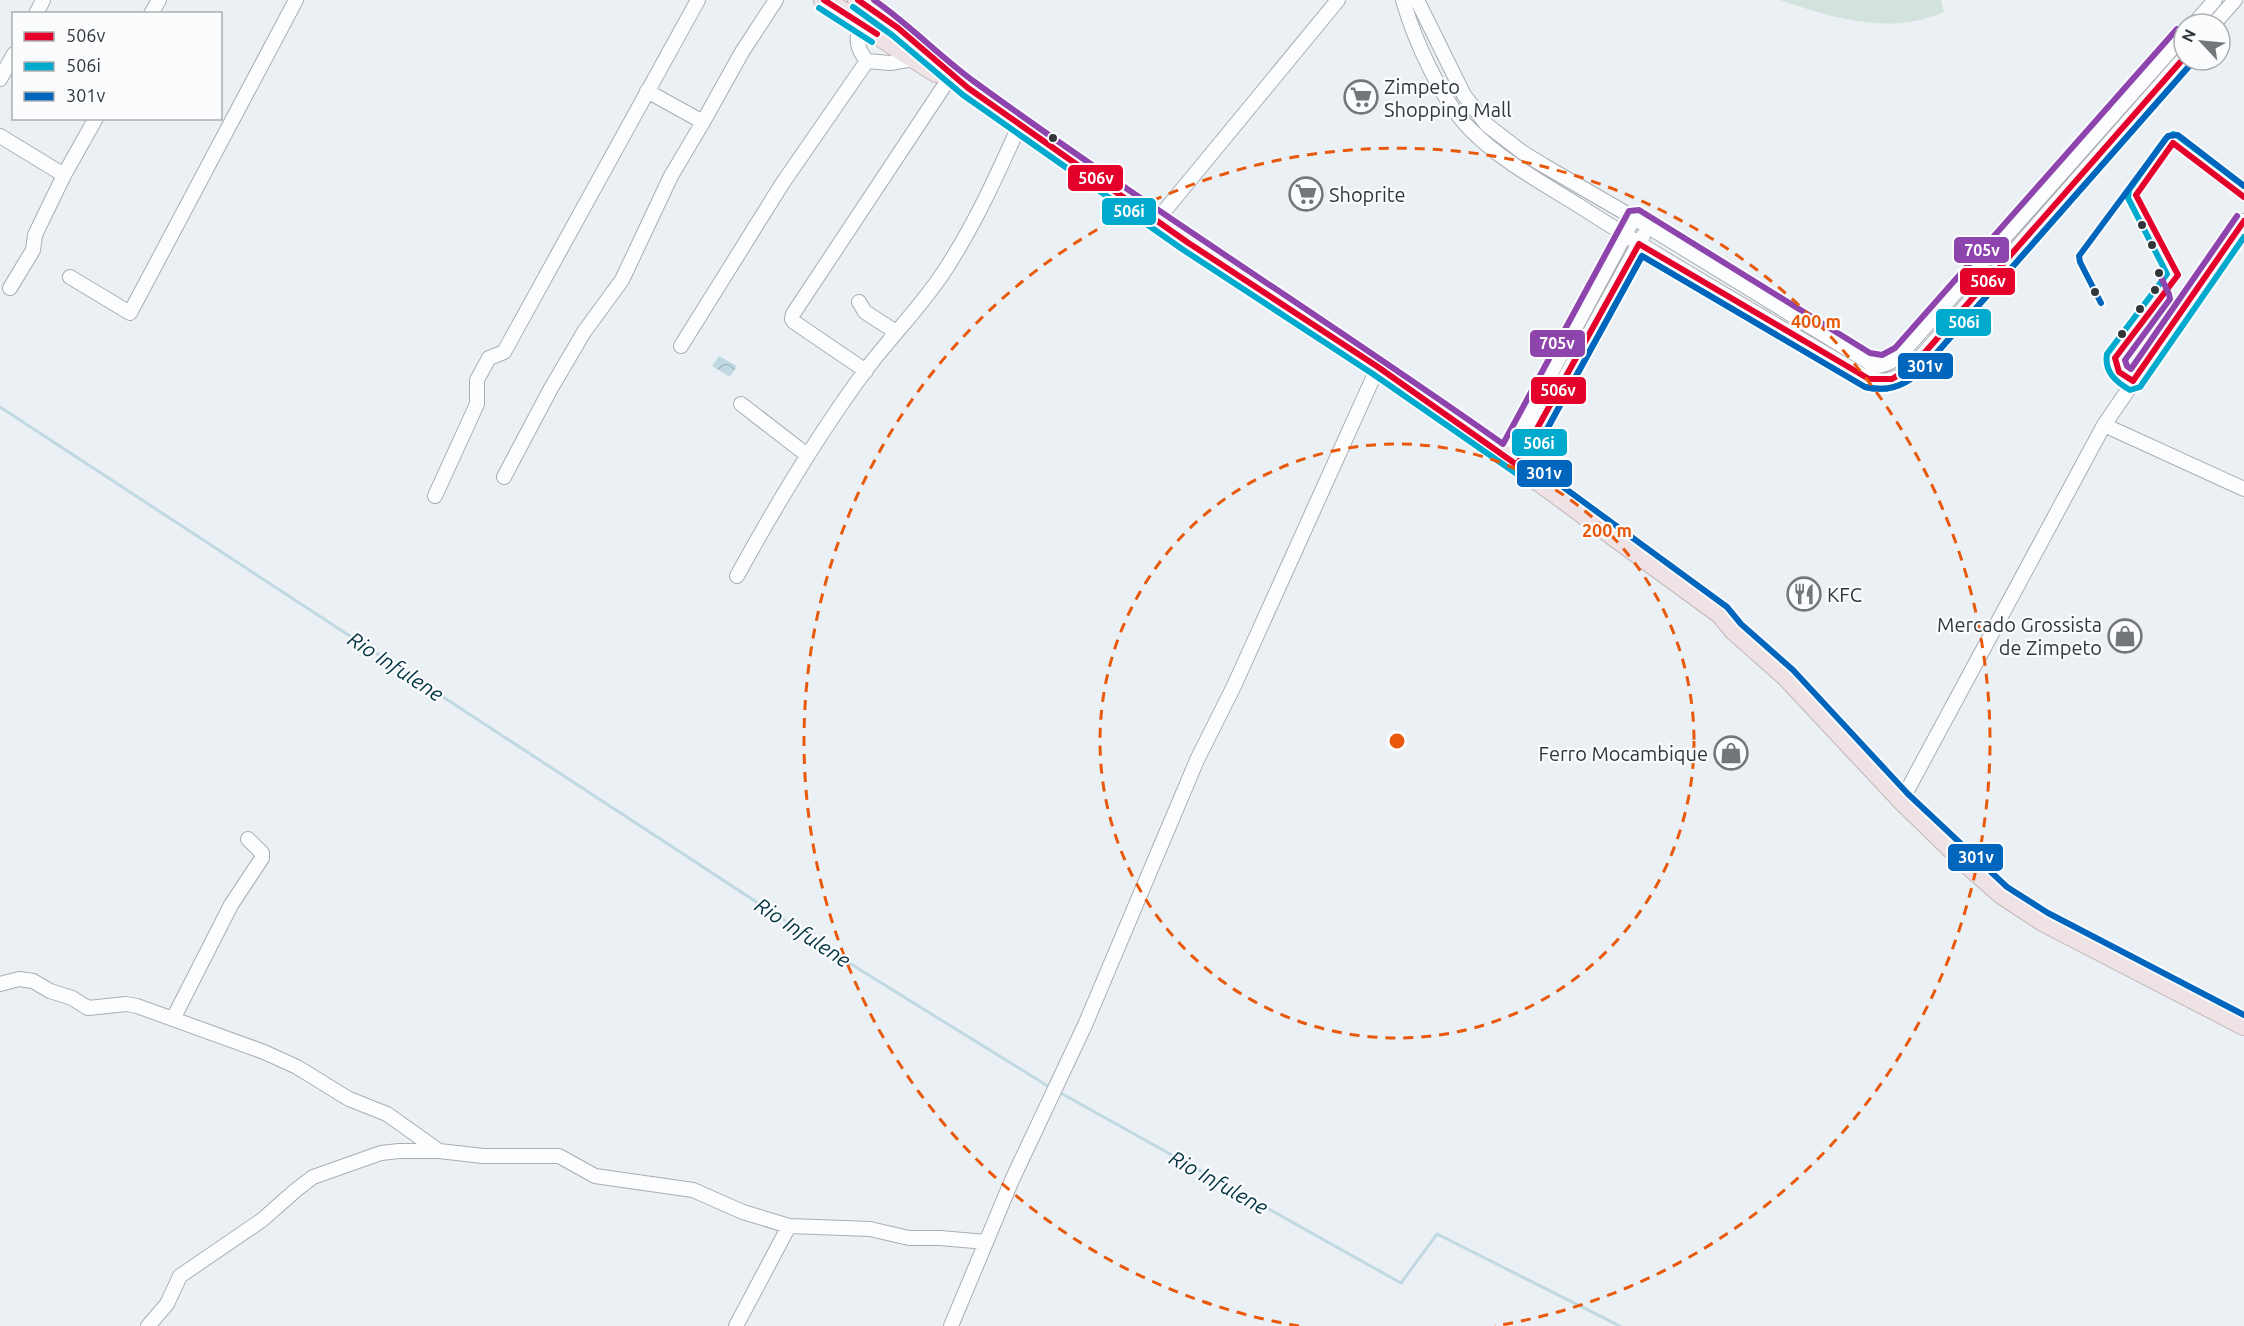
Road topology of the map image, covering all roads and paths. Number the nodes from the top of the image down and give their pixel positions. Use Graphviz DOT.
graph roads {
  1 [pos="296,0"];
  2 [pos="698,0"];
  3 [pos="776,0"];
  4 [pos="824,0"];
  5 [pos="858,0"];
  6 [pos="1338,0"];
  7 [pos="1403,0"];
  8 [pos="1417,0"];
  9 [pos="2215,0"];
  10 [pos="2235,0"];
  11 [pos="2204,12"];
  12 [pos="2224,12"];
  13 [pos="861,24"];
  14 [pos="2172,49"];
  15 [pos="12,58"];
  16 [pos="913,59"];
  17 [pos="867,61"];
  18 [pos="2172,72"];
  19 [pos="0,79"];
  20 [pos="948,80"];
  21 [pos="968,88"];
  22 [pos="647,91"];
  23 [pos="95,120"];
  24 [pos="703,122"];
  25 [pos="1020,124"];
  26 [pos="0,136"];
  27 [pos="64,175"];
  28 [pos="1634,218"];
  29 [pos="1157,220"];
  30 [pos="2244,221"];
  31 [pos="1648,226"];
  32 [pos="1625,236"];
  33 [pos="1639,244"];
  34 [pos="70,277"];
  35 [pos="10,288"];
  36 [pos="859,302"];
  37 [pos="896,332"];
  38 [pos="681,346"];
  39 [pos="1378,367"];
  40 [pos="866,371"];
  41 [pos="741,404"];
  42 [pos="2103,425"];
  43 [pos="807,455"];
  44 [pos="1512,461"];
  45 [pos="504,477"];
  46 [pos="2244,489"];
  47 [pos="435,496"];
  48 [pos="737,576"];
  49 [pos="1902,800"];
  50 [pos="248,839"];
  51 [pos="0,984"];
  52 [pos="173,1019"];
  53 [pos="2244,1025"];
  54 [pos="439,1150"];
  55 [pos="789,1226"];
  56 [pos="986,1242"];
  57 [pos="148,1326"];
  58 [pos="736,1326"];
  59 [pos="951,1326"];
  1 -- 34 [label="street"];
  2 -- 22 [label="street"];
  3 -- 24 [label="street"];
  4 -- 13 [label="highway"];
  5 -- 21 [label="highway"];
  6 -- 29 [label="street"];
  7 -- 32 [label="street"];
  8 -- 28 [label="street"];
  9 -- 11 [label="street"];
  10 -- 12 [label="street"];
  13 -- 16 [label="highway"];
  13 -- 17 [label="street"];
  14 -- 31 [label="street"];
  15 -- 19 [label="street"];
  16 -- 17 [label="street"];
  16 -- 20 [label="highway"];
  17 -- 38 [label="street"];
  18 -- 33 [label="street"];
  20 -- 21 [label="highway"];
  20 -- 40 [label="street"];
  21 -- 25 [label="highway"];
  22 -- 24 [label="street"];
  22 -- 47 [label="street"];
  23 -- 27 [label="street"];
  24 -- 45 [label="street"];
  25 -- 29 [label="highway"];
  25 -- 37 [label="street"];
  26 -- 27 [label="street"];
  27 -- 35 [label="street"];
  28 -- 31 [label="street"];
  28 -- 32 [label="street"];
  29 -- 39 [label="highway"];
  30 -- 42 [label="street"];
  31 -- 33 [label="street"];
  32 -- 33 [label="street"];
  32 -- 44 [label="street"];
  33 -- 44 [label="street"];
  36 -- 37 [label="street"];
  37 -- 40 [label="street"];
  39 -- 44 [label="highway"];
  39 -- 56 [label="street"];
  40 -- 43 [label="street"];
  41 -- 43 [label="street"];
  42 -- 46 [label="street"];
  42 -- 49 [label="street"];
  43 -- 48 [label="street"];
  44 -- 49 [label="highway"];
  49 -- 53 [label="highway"];
  50 -- 52 [label="street"];
  51 -- 52 [label="street"];
  52 -- 54 [label="street"];
  54 -- 55 [label="street"];
  54 -- 57 [label="street"];
  55 -- 56 [label="street"];
  55 -- 58 [label="street"];
  56 -- 59 [label="street"];
}
